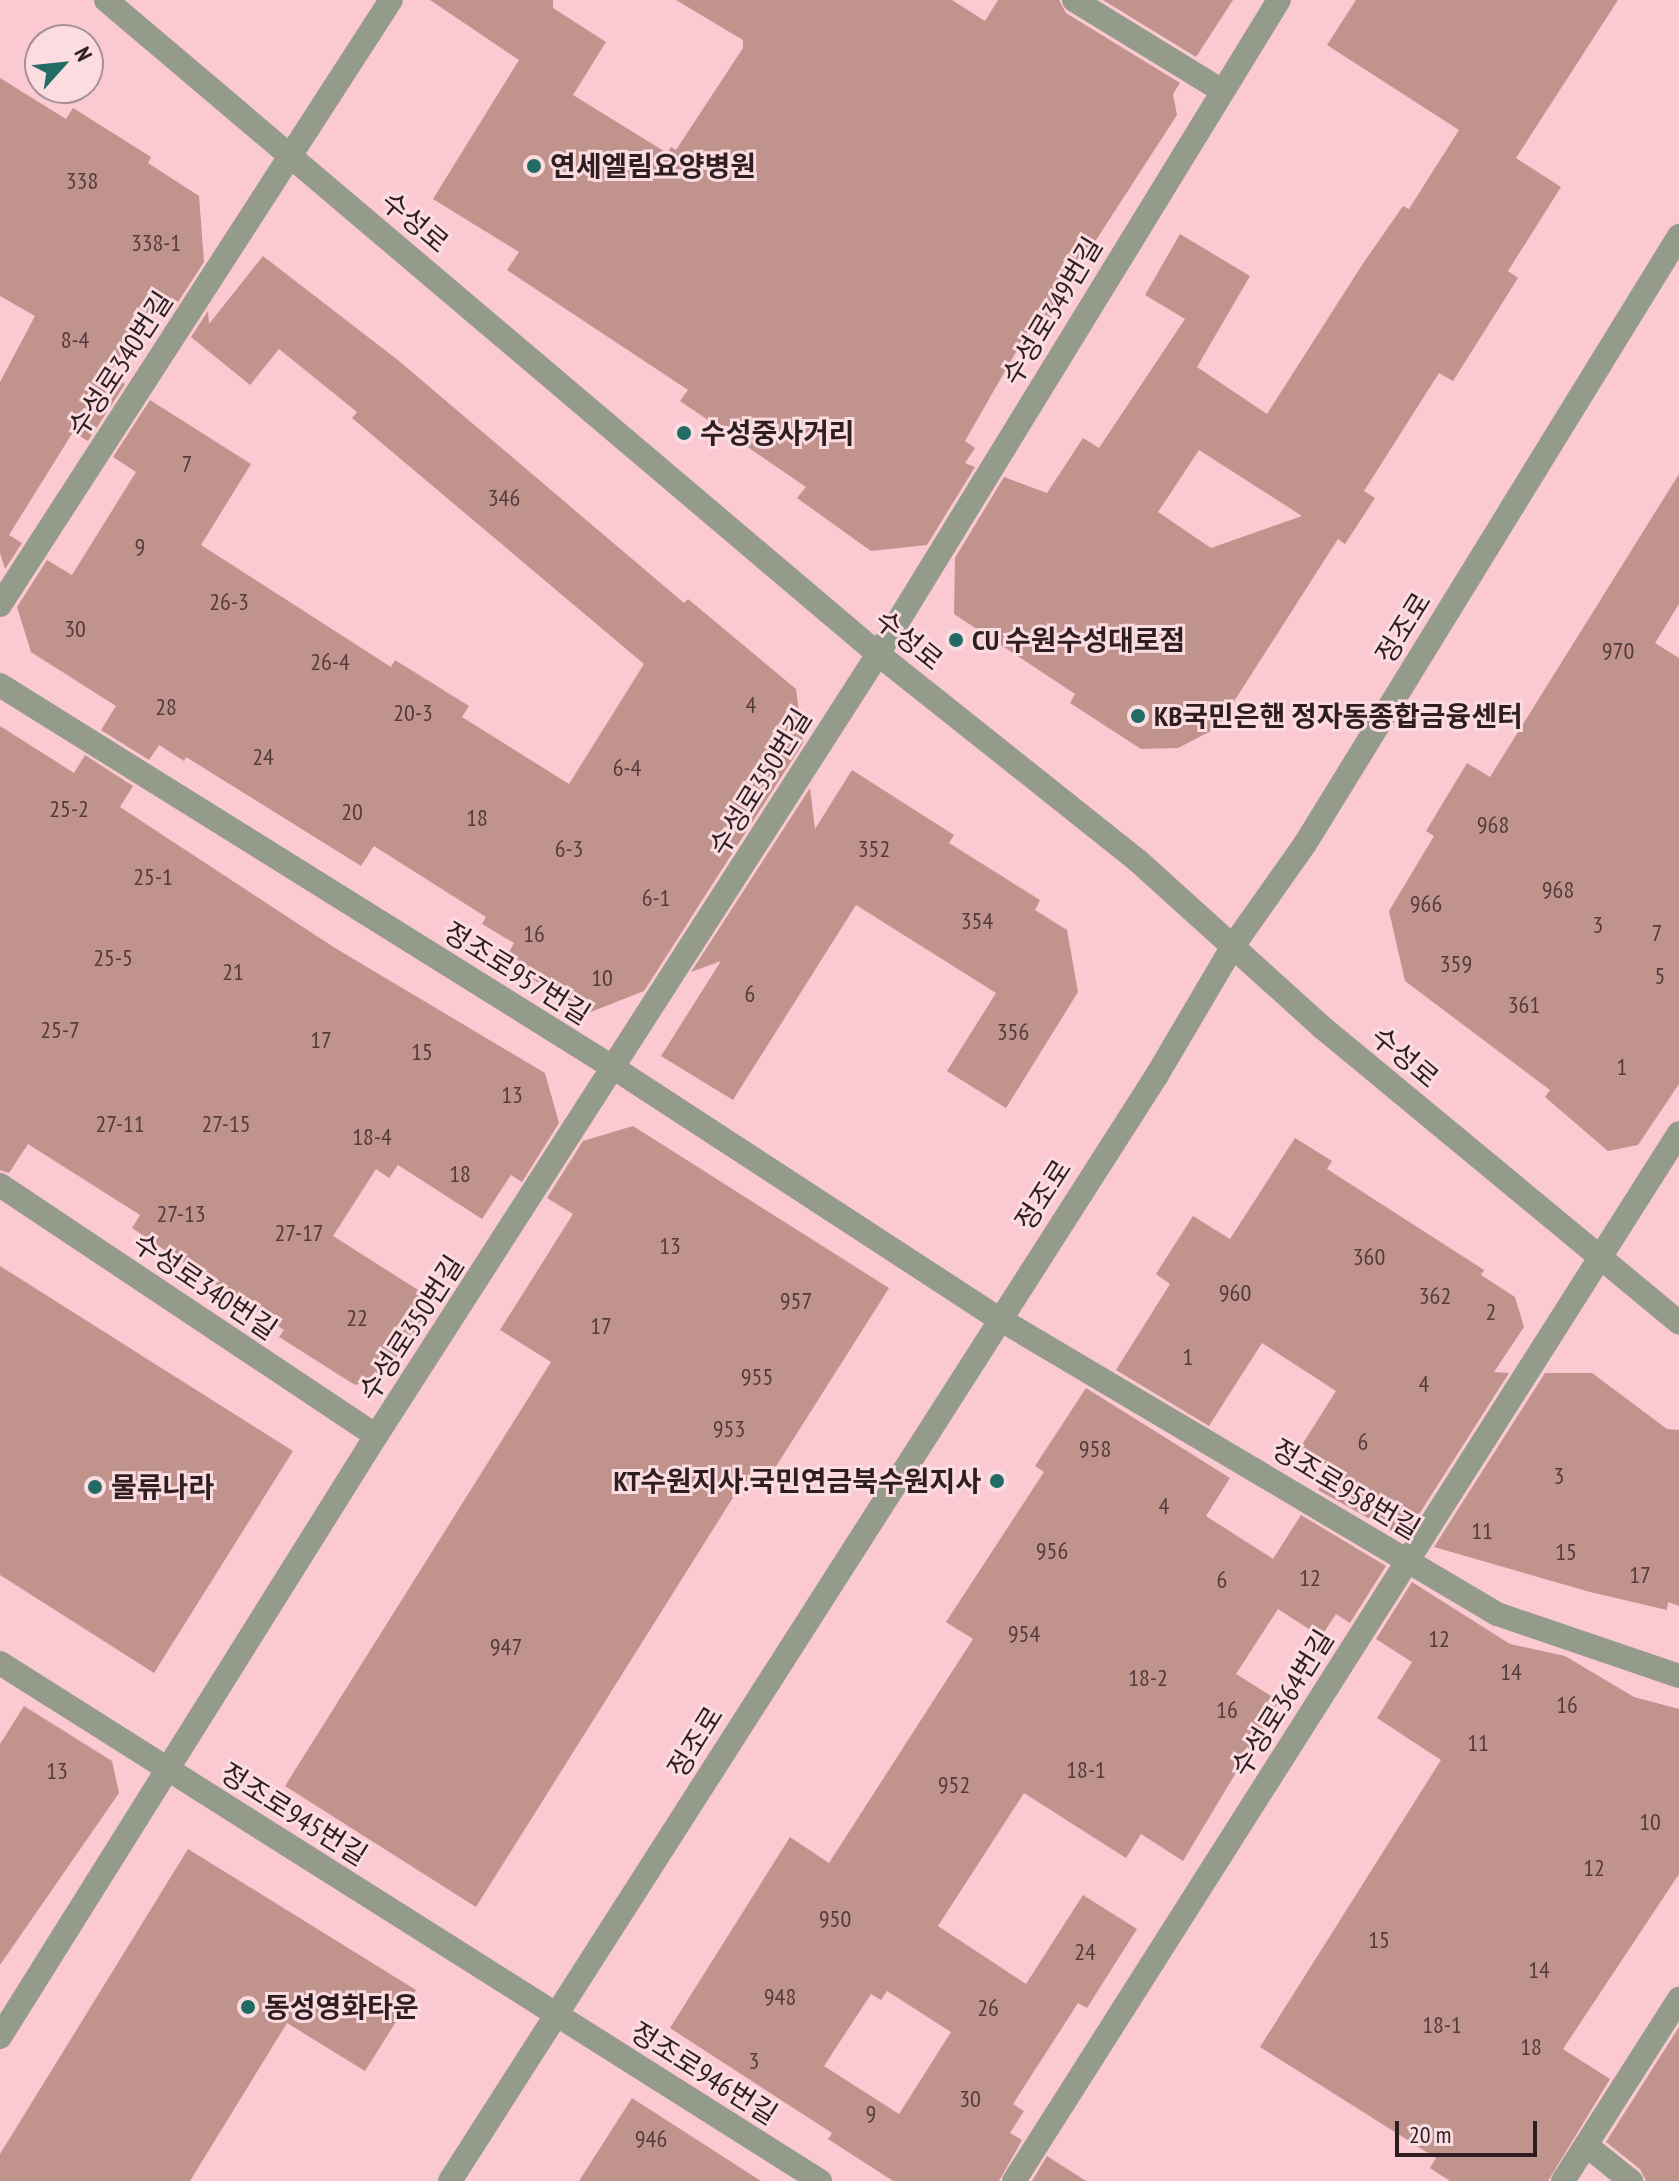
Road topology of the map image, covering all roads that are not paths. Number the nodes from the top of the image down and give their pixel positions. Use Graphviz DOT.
graph roads {
  1 [pos="106,0"];
  2 [pos="391,0"];
  3 [pos="1074,0"];
  4 [pos="1279,0"];
  5 [pos="1221,90"];
  6 [pos="290,154"];
  7 [pos="1679,236"];
  8 [pos="0,605"];
  9 [pos="878,654"];
  10 [pos="0,685"];
  11 [pos="1233,946"];
  12 [pos="614,1068"];
  13 [pos="1679,1133"];
  14 [pos="0,1185"];
  15 [pos="1601,1257"];
  16 [pos="998,1318"];
  17 [pos="1679,1322"];
  18 [pos="376,1436"];
  19 [pos="1408,1560"];
  20 [pos="0,1663"];
  21 [pos="1679,1676"];
  22 [pos="166,1768"];
  23 [pos="1679,1999"];
  24 [pos="557,2016"];
  25 [pos="0,2037"];
  26 [pos="1586,2145"];
  27 [pos="450,2181"];
  28 [pos="820,2181"];
  29 [pos="1014,2181"];
  30 [pos="1563,2181"];
  31 [pos="1631,2181"];
  1 -- 6 [label="street, 수성로"];
  2 -- 6 [label="street, 수성로340번길"];
  3 -- 5 [label="street"];
  4 -- 5 [label="street, 수성로349번길"];
  5 -- 9 [label="street, 수성로349번길"];
  6 -- 8 [label="street, 수성로340번길"];
  6 -- 9 [label="street, 수성로"];
  7 -- 11 [label="street, 정조로"];
  9 -- 11 [label="street, 수성로"];
  9 -- 12 [label="street, 수성로350번길"];
  10 -- 12 [label="street, 정조로957번길"];
  11 -- 15 [label="street, 수성로"];
  11 -- 16 [label="street, 정조로"];
  12 -- 16 [label="street, 정조로957번길"];
  12 -- 18 [label="street, 수성로350번길"];
  13 -- 15 [label="street, 수성로364번길"];
  14 -- 18 [label="street, 수성로340번길"];
  15 -- 17 [label="street, 수성로"];
  15 -- 19 [label="street, 수성로364번길"];
  16 -- 19 [label="street, 정조로958번길"];
  16 -- 24 [label="street, 정조로"];
  18 -- 22 [label="street, 수성로350번길"];
  19 -- 21 [label="street, 정조로958번길"];
  19 -- 29 [label="street, 수성로364번길"];
  20 -- 22 [label="street, 정조로945번길"];
  22 -- 24 [label="street, 정조로945번길"];
  22 -- 25 [label="street, 수성로350번길"];
  23 -- 26 [label="street"];
  24 -- 27 [label="street, 정조로"];
  24 -- 28 [label="street, 정조로946번길"];
  26 -- 30 [label="street"];
  26 -- 31 [label="street"];
}
